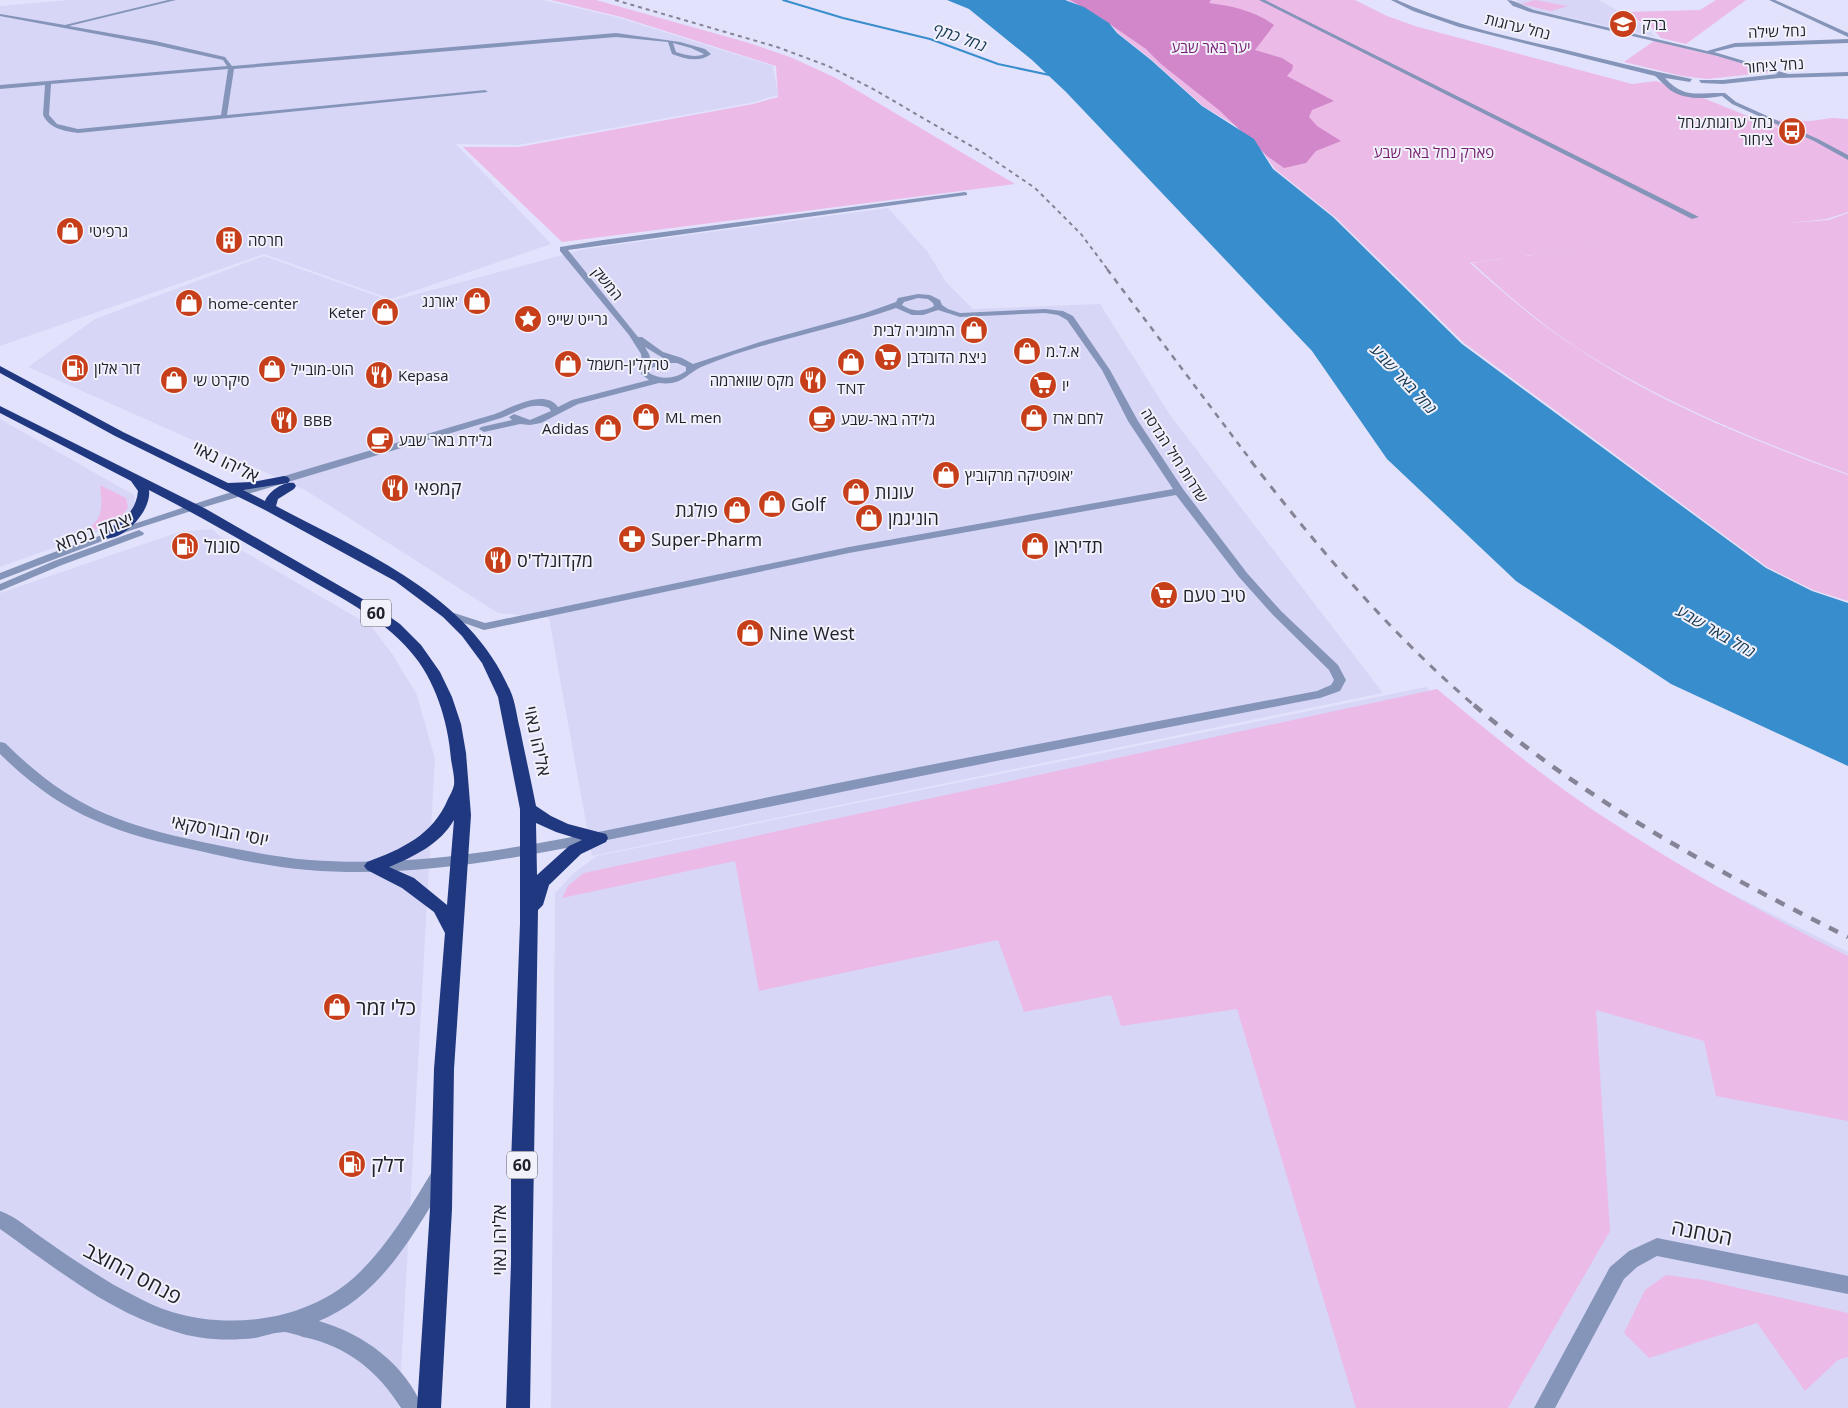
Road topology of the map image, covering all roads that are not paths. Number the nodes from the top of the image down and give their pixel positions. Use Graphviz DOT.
graph roads {
  1 [pos="174,0"];
  2 [pos="1261,0"];
  3 [pos="1393,0"];
  4 [pos="1509,0"];
  5 [pos="1771,0"];
  6 [pos="0,15"];
  7 [pos="63,26"];
  8 [pos="1848,35"];
  9 [pos="1848,41"];
  10 [pos="670,42"];
  11 [pos="1708,52"];
  12 [pos="231,68"];
  13 [pos="1639,70"];
  14 [pos="1790,76"];
  15 [pos="1848,76"];
  16 [pos="1690,80"];
  17 [pos="1702,81"];
  18 [pos="48,83"];
  19 [pos="1668,84"];
  20 [pos="0,87"];
  21 [pos="484,92"];
  22 [pos="1724,92"];
  23 [pos="1701,96"];
  24 [pos="1745,108"];
  25 [pos="224,117"];
  26 [pos="1848,158"];
  27 [pos="965,194"];
  28 [pos="1695,217"];
  29 [pos="898,304"];
  30 [pos="938,306"];
  31 [pos="907,312"];
  32 [pos="850,320"];
  33 [pos="632,334"];
  34 [pos="734,353"];
  35 [pos="674,360"];
  36 [pos="683,361"];
  37 [pos="646,369"];
  38 [pos="691,369"];
  39 [pos="0,370"];
  40 [pos="658,380"];
  41 [pos="540,402"];
  42 [pos="0,409"];
  43 [pos="514,410"];
  44 [pos="555,411"];
  45 [pos="520,421"];
  46 [pos="136,479"];
  47 [pos="287,483"];
  48 [pos="224,486"];
  49 [pos="1179,492"];
  50 [pos="245,495"];
  51 [pos="268,507"];
  52 [pos="196,510"];
  53 [pos="107,535"];
  54 [pos="0,577"];
  55 [pos="0,588"];
  56 [pos="448,614"];
  57 [pos="1320,694"];
  58 [pos="0,746"];
  59 [pos="462,784"];
  60 [pos="528,809"];
  61 [pos="600,838"];
  62 [pos="528,851"];
  63 [pos="459,862"];
  64 [pos="373,866"];
  65 [pos="529,923"];
  66 [pos="455,935"];
  67 [pos="442,1173"];
  68 [pos="0,1219"];
  69 [pos="1848,1285"];
  70 [pos="286,1324"];
  71 [pos="413,1408"];
  72 [pos="429,1408"];
  73 [pos="518,1408"];
  74 [pos="1544,1408"];
  1 -- 7 [label="street"];
  2 -- 28 [label="street"];
  3 -- 13 [label="street, נחל ערוגות"];
  4 -- 11 [label="street"];
  5 -- 8 [label="street, נחל שילה"];
  6 -- 7 [label="street"];
  7 -- 12 [label="street"];
  9 -- 11 [label="street, נחל שילה"];
  10 -- 10 [label="street"];
  10 -- 12 [label="street"];
  11 -- 14 [label="street"];
  12 -- 18 [label="street"];
  12 -- 25 [label="street"];
  13 -- 16 [label="street, נחל ערוגות"];
  13 -- 19 [label="street, נחל ערוגות"];
  14 -- 15 [label="street, נחל ציחור"];
  14 -- 17 [label="street, נחל ציחור"];
  15 -- 22 [label="street, נחל ציחור"];
  16 -- 17 [label="street"];
  16 -- 19 [label="street"];
  17 -- 22 [label="street"];
  18 -- 20 [label="street"];
  18 -- 25 [label="street"];
  19 -- 23 [label="street, נחל ערוגות"];
  21 -- 25 [label="street"];
  22 -- 23 [label="street, נחל ציחור"];
  22 -- 24 [label="street"];
  23 -- 24 [label="street"];
  24 -- 26 [label="street"];
  27 -- 33 [label="street, המשק"];
  29 -- 30 [label="street, שדרות חיל הנדסה"];
  29 -- 31 [label="street"];
  29 -- 32 [label="street"];
  30 -- 31 [label="street"];
  30 -- 49 [label="street, שדרות חיל הנדסה"];
  31 -- 32 [label="street"];
  32 -- 34 [label="street"];
  33 -- 35 [label="street, המשק"];
  33 -- 37 [label="street, המשק"];
  34 -- 36 [label="street"];
  34 -- 38 [label="street"];
  35 -- 36 [label="street"];
  35 -- 37 [label="street"];
  36 -- 38 [label="street"];
  37 -- 40 [label="street"];
  37 -- 41 [label="street"];
  38 -- 40 [label="street"];
  39 -- 48 [label="highway, אליהו נאוי / 60"];
  40 -- 44 [label="street"];
  41 -- 43 [label="street"];
  41 -- 44 [label="street"];
  42 -- 46 [label="highway, 60"];
  43 -- 45 [label="street"];
  43 -- 47 [label="street"];
  44 -- 45 [label="street"];
  45 -- 47 [label="street"];
  46 -- 52 [label="highway, 60"];
  46 -- 53 [label="highway"];
  47 -- 48 [label="highway"];
  47 -- 50 [label="street"];
  47 -- 51 [label="highway"];
  48 -- 50 [label="highway, אליהו נאוי / 60"];
  49 -- 56 [label="street"];
  49 -- 57 [label="street, שדרות חיל הנדסה"];
  50 -- 51 [label="highway, אליהו נאוי / 60"];
  50 -- 52 [label="street"];
  51 -- 56 [label="highway, אליהו נאוי / 60"];
  52 -- 53 [label="street, יצחק נפחא"];
  52 -- 55 [label="street, יצחק נפחא"];
  52 -- 59 [label="highway, 60"];
  53 -- 54 [label="street, יצחק נפחא"];
  56 -- 60 [label="highway, אליהו נאוי / 60"];
  57 -- 61 [label="street, יוסי הבורסקאי"];
  58 -- 64 [label="street, יוסי הבורסקאי"];
  59 -- 63 [label="highway, 60"];
  59 -- 64 [label="highway"];
  60 -- 61 [label="highway"];
  60 -- 62 [label="highway, אליהו נאוי / 60"];
  61 -- 62 [label="street, יוסי הבורסקאי"];
  61 -- 65 [label="highway"];
  62 -- 63 [label="street, יוסי הבורסקאי"];
  62 -- 65 [label="highway, אליהו נאוי / 60"];
  63 -- 64 [label="street, יוסי הבורסקאי"];
  63 -- 66 [label="highway, 60"];
  64 -- 66 [label="highway"];
  65 -- 73 [label="highway, אליהו נאוי / 60"];
  66 -- 67 [label="highway, 60"];
  67 -- 70 [label="street, פנחס החוצב"];
  67 -- 72 [label="highway, 60"];
  68 -- 70 [label="street, פנחס החוצב"];
  69 -- 74 [label="street, הטחנה"];
  70 -- 71 [label="street, פנחס החוצב"];
}
